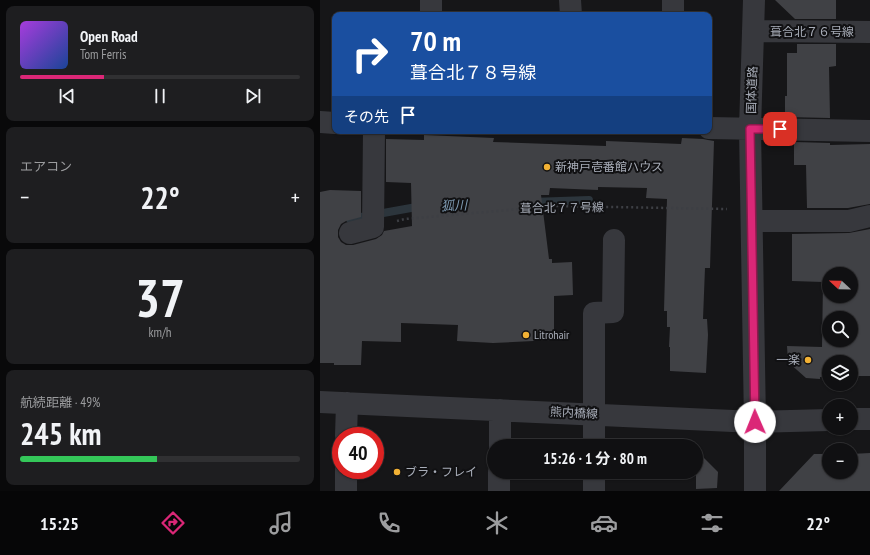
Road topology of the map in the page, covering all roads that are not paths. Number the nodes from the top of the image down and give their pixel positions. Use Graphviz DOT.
graph roads {
  1 [pos="431,0"];
  2 [pos="570,0"];
  3 [pos="673,0"];
  4 [pos="754,0"];
  5 [pos="431,12"];
  6 [pos="571,12"];
  7 [pos="673,12"];
  8 [pos="753,31"];
  9 [pos="870,32"];
  10 [pos="320,122"];
  11 [pos="332,123"];
  12 [pos="712,128"];
  13 [pos="750,129"];
  14 [pos="870,131"];
  15 [pos="374,134"];
  16 [pos="752,216"];
  17 [pos="870,216"];
  18 [pos="350,232"];
  19 [pos="614,240"];
  20 [pos="320,402"];
  21 [pos="347,403"];
  22 [pos="500,410"];
  23 [pos="594,414"];
  24 [pos="858,419"];
  25 [pos="870,419"];
  26 [pos="822,420"];
  27 [pos="755,422"];
  28 [pos="346,427"];
  29 [pos="500,439"];
  30 [pos="594,439"];
  31 [pos="346,479"];
  32 [pos="500,479"];
  33 [pos="594,479"];
  34 [pos="346,491"];
  35 [pos="499,491"];
  36 [pos="594,491"];
  37 [pos="755,491"];
  1 -- 5 [label="street"];
  2 -- 6 [label="street"];
  3 -- 7 [label="street"];
  4 -- 8 [label="street, 国体道路"];
  8 -- 9 [label="street, 葺合北７６号線"];
  8 -- 13 [label="street, 国体道路"];
  10 -- 11 [label="street"];
  12 -- 13 [label="street"];
  13 -- 14 [label="street"];
  13 -- 16 [label="street, 国体道路"];
  15 -- 18 [label="street"];
  16 -- 17 [label="street"];
  16 -- 27 [label="street, 国体道路"];
  19 -- 23 [label="street"];
  20 -- 21 [label="street, 熊内橋線"];
  21 -- 22 [label="street, 熊内橋線"];
  21 -- 28 [label="street"];
  22 -- 23 [label="street, 熊内橋線"];
  22 -- 29 [label="street"];
  23 -- 27 [label="street, 熊内橋線"];
  23 -- 30 [label="street"];
  24 -- 25 [label="street"];
  26 -- 27 [label="street, 熊内橋線"];
  27 -- 37 [label="street, 国体道路"];
  31 -- 34 [label="street"];
  32 -- 35 [label="street"];
  33 -- 36 [label="street"];
}
